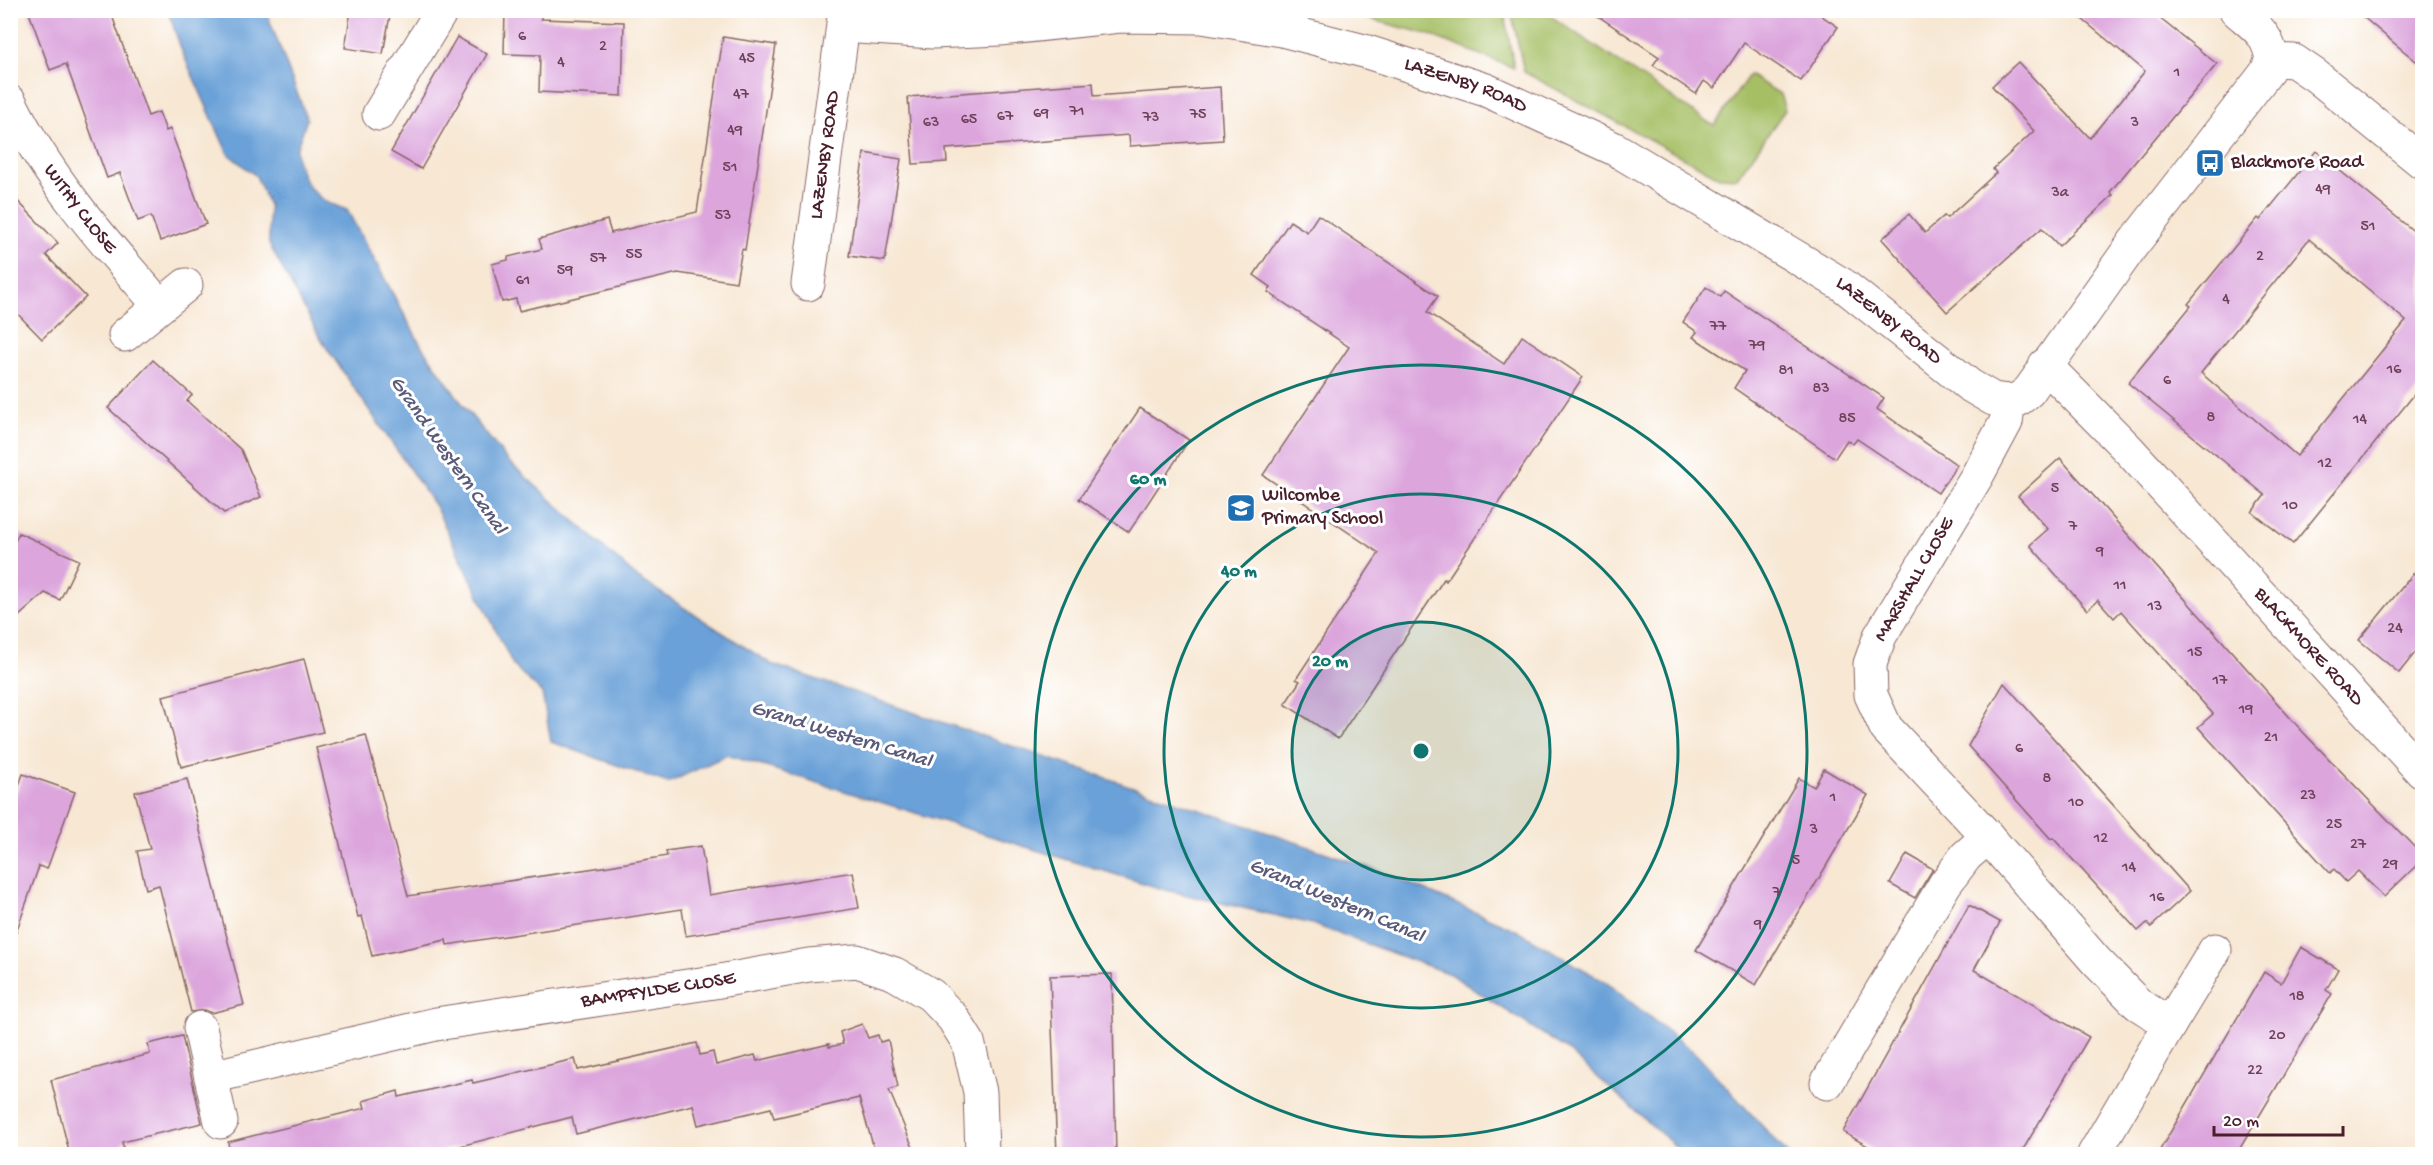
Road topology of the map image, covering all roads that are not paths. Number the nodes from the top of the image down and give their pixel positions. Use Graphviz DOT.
graph roads {
  1 [pos="442,10"];
  2 [pos="2235,10"];
  3 [pos="844,18"];
  4 [pos="2272,60"];
  5 [pos="10,102"];
  6 [pos="379,114"];
  7 [pos="2422,162"];
  8 [pos="808,284"];
  9 [pos="186,285"];
  10 [pos="160,306"];
  11 [pos="125,335"];
  12 [pos="2045,365"];
  13 [pos="2009,401"];
  14 [pos="2422,772"];
  15 [pos="1988,837"];
  16 [pos="2215,951"];
  17 [pos="2170,1024"];
  18 [pos="200,1028"];
  19 [pos="212,1077"];
  20 [pos="1827,1083"];
  21 [pos="221,1122"];
  22 [pos="982,1155"];
  23 [pos="2094,1155"];
  1 -- 6 [label="street"];
  2 -- 4 [label="street"];
  3 -- 8 [label="street, LAZENBY ROAD"];
  3 -- 13 [label="street, LAZENBY ROAD"];
  4 -- 7 [label="street"];
  4 -- 12 [label="street"];
  5 -- 10 [label="street, WITHY CLOSE"];
  9 -- 10 [label="street"];
  10 -- 11 [label="street"];
  12 -- 13 [label="street"];
  12 -- 14 [label="street, BLACKMORE ROAD"];
  13 -- 15 [label="street, MARSHALL CLOSE"];
  15 -- 17 [label="street, MARSHALL CLOSE"];
  15 -- 20 [label="street"];
  16 -- 17 [label="street"];
  17 -- 23 [label="street"];
  18 -- 19 [label="street"];
  19 -- 21 [label="street"];
  19 -- 22 [label="street, BAMPFYLDE CLOSE"];
}
